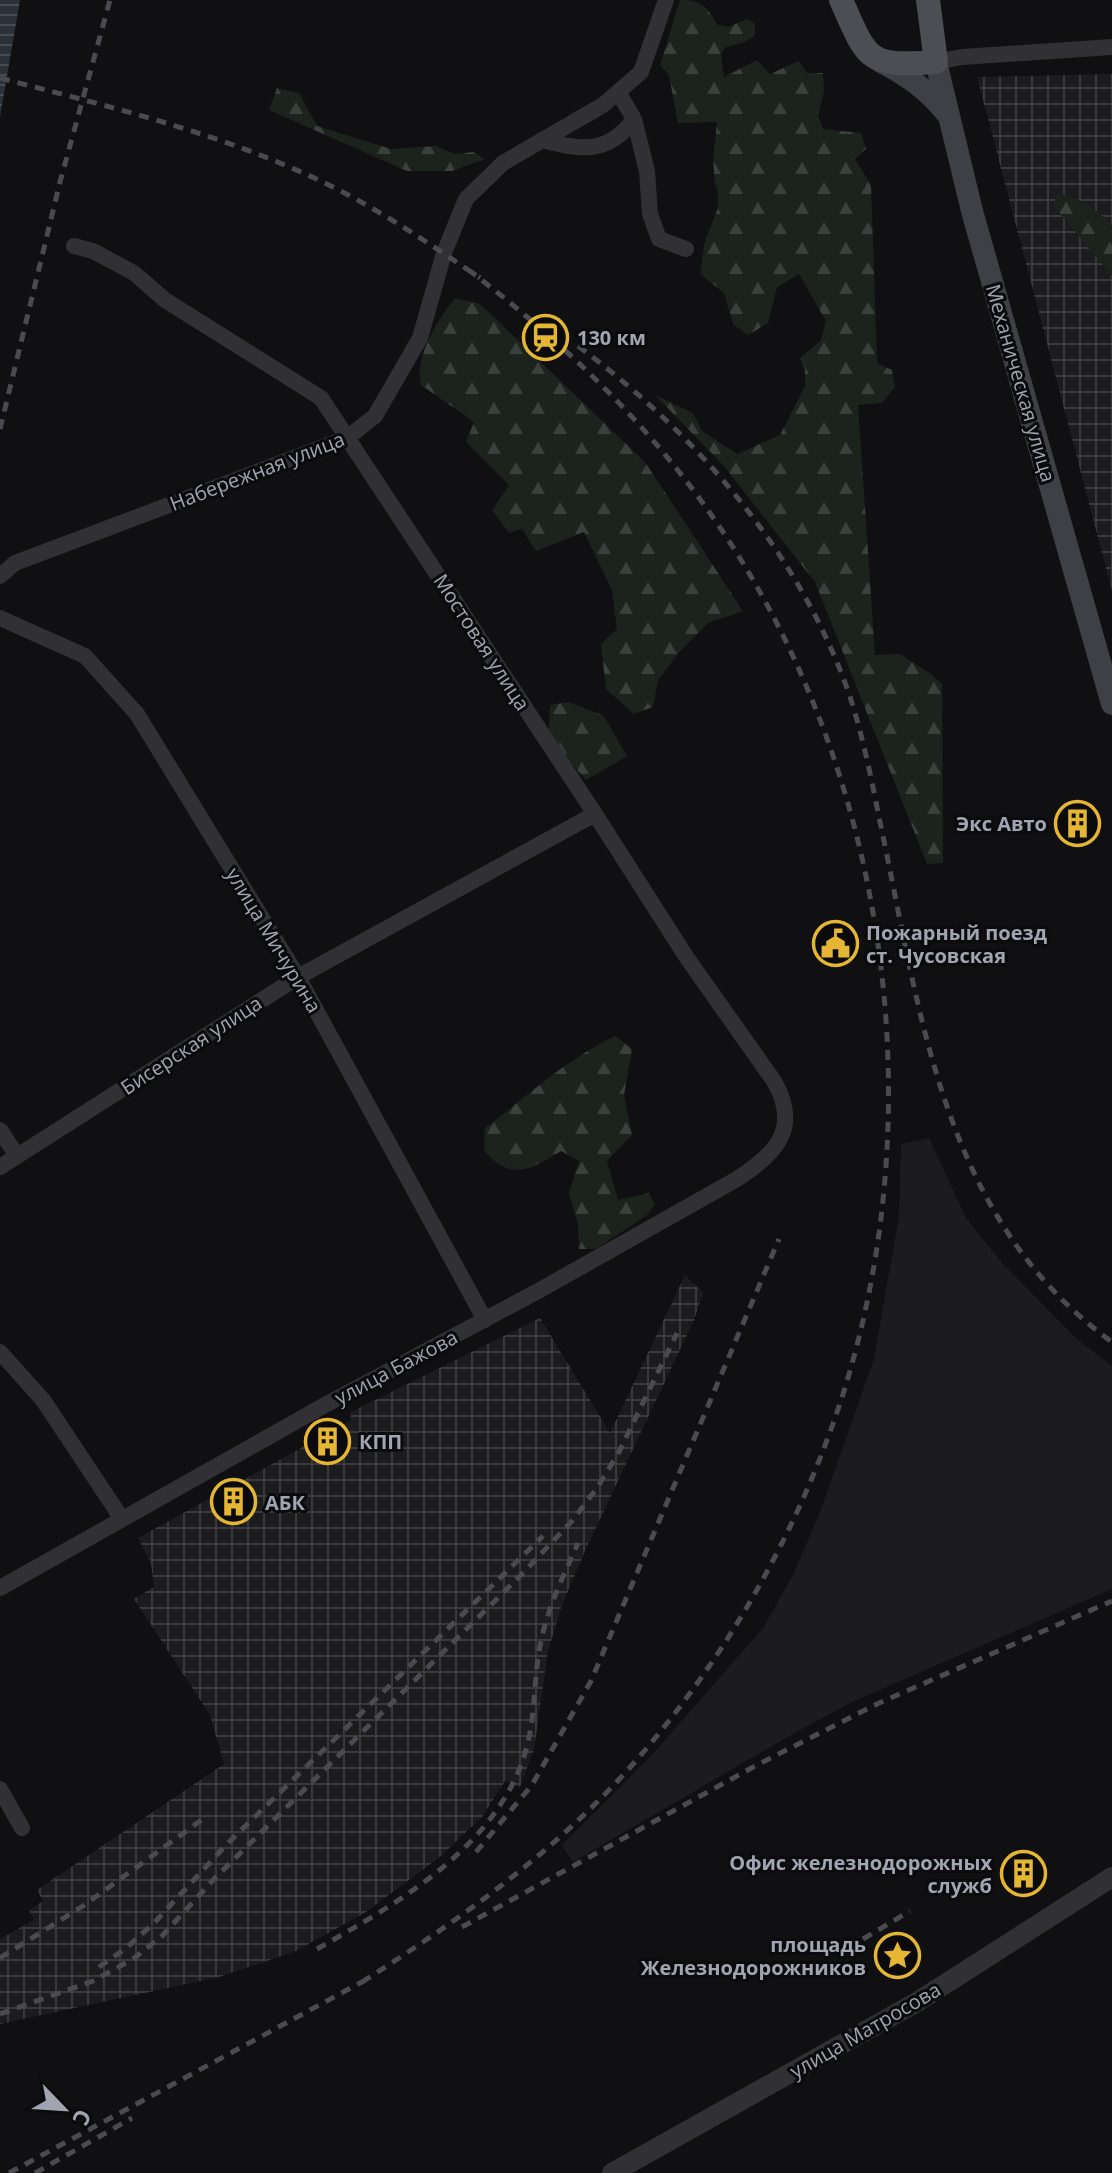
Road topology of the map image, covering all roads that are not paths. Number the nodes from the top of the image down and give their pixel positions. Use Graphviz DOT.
graph roads {
  1 [pos="666,0"];
  2 [pos="928,0"];
  3 [pos="846,7"];
  4 [pos="1112,47"];
  5 [pos="880,61"];
  6 [pos="936,62"];
  7 [pos="618,92"];
  8 [pos="949,117"];
  9 [pos="634,119"];
  10 [pos="542,140"];
  11 [pos="74,246"];
  12 [pos="686,249"];
  13 [pos="347,438"];
  14 [pos="0,576"];
  15 [pos="0,618"];
  16 [pos="1112,704"];
  17 [pos="595,814"];
  18 [pos="298,977"];
  19 [pos="0,1130"];
  20 [pos="782,1135"];
  21 [pos="17,1156"];
  22 [pos="0,1167"];
  23 [pos="485,1320"];
  24 [pos="0,1352"];
  25 [pos="122,1519"];
  26 [pos="0,1588"];
  27 [pos="0,1789"];
  28 [pos="22,1828"];
  29 [pos="1112,1877"];
  30 [pos="612,2173"];
  1 -- 7 [label="street, Набережная улица"];
  2 -- 6 [label="main road"];
  3 -- 5 [label="main road"];
  4 -- 6 [label="street"];
  5 -- 6 [label="main road"];
  5 -- 8 [label="main road"];
  6 -- 8 [label="main road, Механическая улица"];
  7 -- 9 [label="street"];
  7 -- 10 [label="street, Набережная улица"];
  8 -- 16 [label="main road, Механическая улица"];
  9 -- 10 [label="street"];
  9 -- 12 [label="street"];
  10 -- 13 [label="street, Набережная улица"];
  11 -- 13 [label="street, Мостовая улица"];
  13 -- 14 [label="street, Набережная улица"];
  13 -- 17 [label="street, Мостовая улица"];
  15 -- 18 [label="street, улица Мичурина"];
  17 -- 18 [label="street, Бисерская улица"];
  17 -- 20 [label="street, Мостовая улица"];
  18 -- 21 [label="street, Бисерская улица"];
  18 -- 23 [label="street, улица Мичурина"];
  19 -- 21 [label="street"];
  20 -- 23 [label="street, улица Бажова"];
  21 -- 22 [label="street, Бисерская улица"];
  23 -- 25 [label="street, улица Бажова"];
  24 -- 25 [label="street"];
  25 -- 26 [label="street, улица Бажова"];
  27 -- 28 [label="street"];
  29 -- 30 [label="street, улица Матросова"];
}
